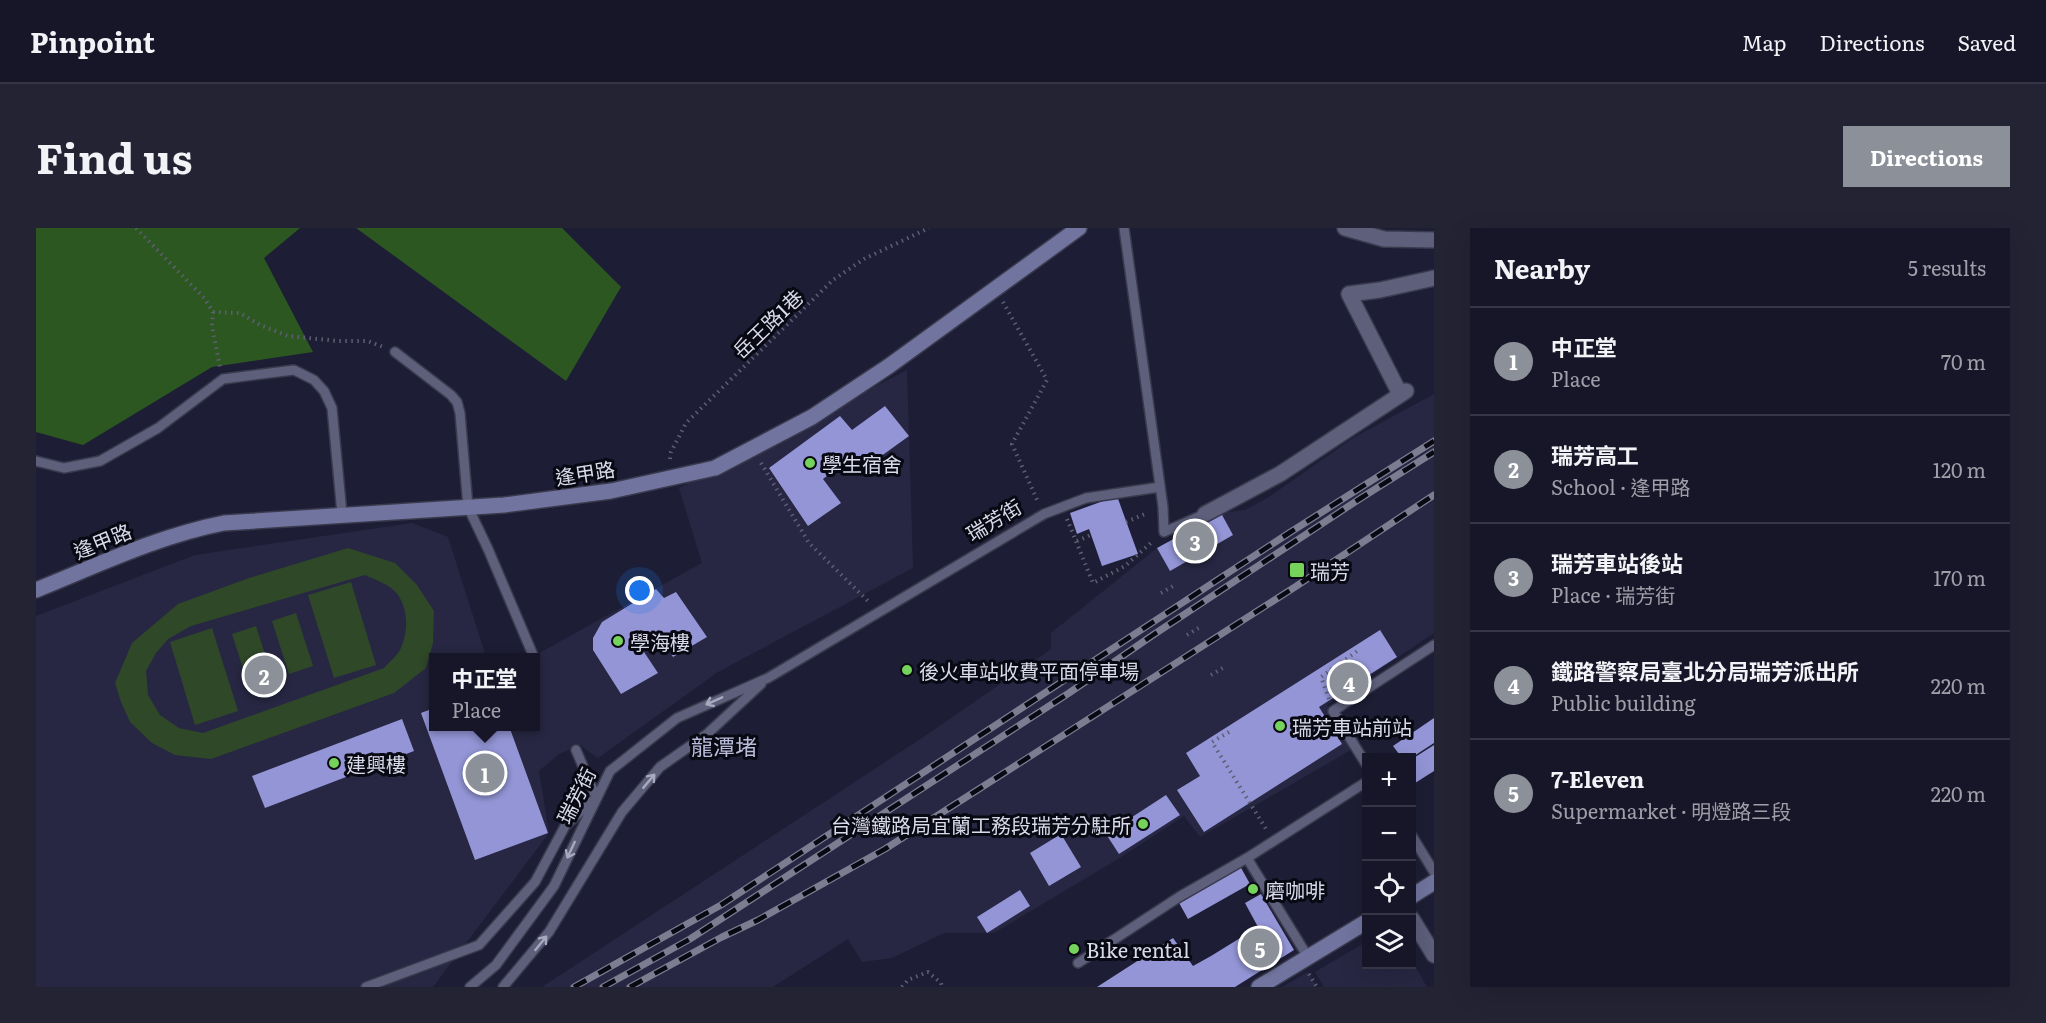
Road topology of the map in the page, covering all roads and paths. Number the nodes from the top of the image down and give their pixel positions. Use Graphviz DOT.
graph roads {
  1 [pos="136,228"];
  2 [pos="929,228"];
  3 [pos="1079,228"];
  4 [pos="1124,228"];
  5 [pos="1345,228"];
  6 [pos="1434,240"];
  7 [pos="1434,278"];
  8 [pos="994,288"];
  9 [pos="213,312"];
  10 [pos="395,352"];
  11 [pos="223,379"];
  12 [pos="752,448"];
  13 [pos="36,460"];
  14 [pos="669,478"];
  15 [pos="1160,487"];
  16 [pos="468,507"];
  17 [pos="1062,507"];
  18 [pos="342,514"];
  19 [pos="1044,514"];
  20 [pos="1144,514"];
  21 [pos="1205,514"];
  22 [pos="1126,522"];
  23 [pos="1164,531"];
  24 [pos="1091,535"];
  25 [pos="1077,541"];
  26 [pos="1121,560"];
  27 [pos="1125,566"];
  28 [pos="1175,585"];
  29 [pos="36,590"];
  30 [pos="1161,593"];
  31 [pos="879,612"];
  32 [pos="1200,627"];
  33 [pos="1187,635"];
  34 [pos="1434,645"];
  35 [pos="1360,649"];
  36 [pos="531,653"];
  37 [pos="1226,666"];
  38 [pos="1211,675"];
  39 [pos="768,678"];
  40 [pos="1333,711"];
  41 [pos="1229,732"];
  42 [pos="576,750"];
  43 [pos="1362,758"];
  44 [pos="1362,785"];
  45 [pos="596,797"];
  46 [pos="1266,829"];
  47 [pos="1416,843"];
  48 [pos="1247,858"];
  49 [pos="1434,872"];
  50 [pos="1434,882"];
  51 [pos="1416,893"];
  52 [pos="1362,924"];
  53 [pos="1416,926"];
  54 [pos="1434,956"];
  55 [pos="1308,957"];
  56 [pos="1078,963"];
  57 [pos="366,987"];
  58 [pos="471,987"];
  59 [pos="503,987"];
  60 [pos="902,987"];
  61 [pos="942,987"];
  62 [pos="1259,987"];
  1 -- 9 [label="path"];
  2 -- 14 [label="path, 岳王路1巷"];
  3 -- 8 [label="main road, 逢甲路"];
  4 -- 15 [label="lane"];
  5 -- 6 [label="street"];
  7 -- 21 [label="street"];
  8 -- 12 [label="main road, 逢甲路"];
  8 -- 19 [label="path"];
  9 -- 10 [label="path"];
  9 -- 11 [label="path"];
  10 -- 16 [label="lane"];
  11 -- 13 [label="lane"];
  11 -- 18 [label="lane"];
  12 -- 14 [label="main road, 逢甲路"];
  12 -- 31 [label="path"];
  14 -- 16 [label="main road, 逢甲路"];
  15 -- 17 [label="lane, 瑞芳街"];
  15 -- 23 [label="lane"];
  16 -- 18 [label="main road, 逢甲路"];
  16 -- 36 [label="lane"];
  17 -- 19 [label="lane, 瑞芳街"];
  17 -- 25 [label="path"];
  18 -- 29 [label="main road, 逢甲路"];
  19 -- 31 [label="lane, 瑞芳街"];
  20 -- 22 [label="path"];
  21 -- 23 [label="lane"];
  23 -- 27 [label="path"];
  24 -- 25 [label="path"];
  25 -- 27 [label="path"];
  26 -- 27 [label="path"];
  28 -- 30 [label="path"];
  31 -- 39 [label="lane, 瑞芳街"];
  32 -- 33 [label="path"];
  34 -- 40 [label="lane"];
  35 -- 40 [label="path"];
  37 -- 38 [label="path"];
  39 -- 45 [label="lane, 瑞芳街, one-way"];
  59 -- 39 [label="lane, 瑞芳街, one-way"];
  40 -- 43 [label="lane"];
  41 -- 46 [label="path"];
  42 -- 45 [label="lane"];
  44 -- 48 [label="lane"];
  45 -- 57 [label="lane"];
  45 -- 58 [label="lane, 瑞芳街, one-way"];
  47 -- 49 [label="lane"];
  48 -- 55 [label="lane"];
  48 -- 56 [label="lane"];
  50 -- 51 [label="main road"];
  52 -- 55 [label="main road"];
  53 -- 54 [label="street"];
  55 -- 62 [label="main road"];
  60 -- 61 [label="path"];
}
